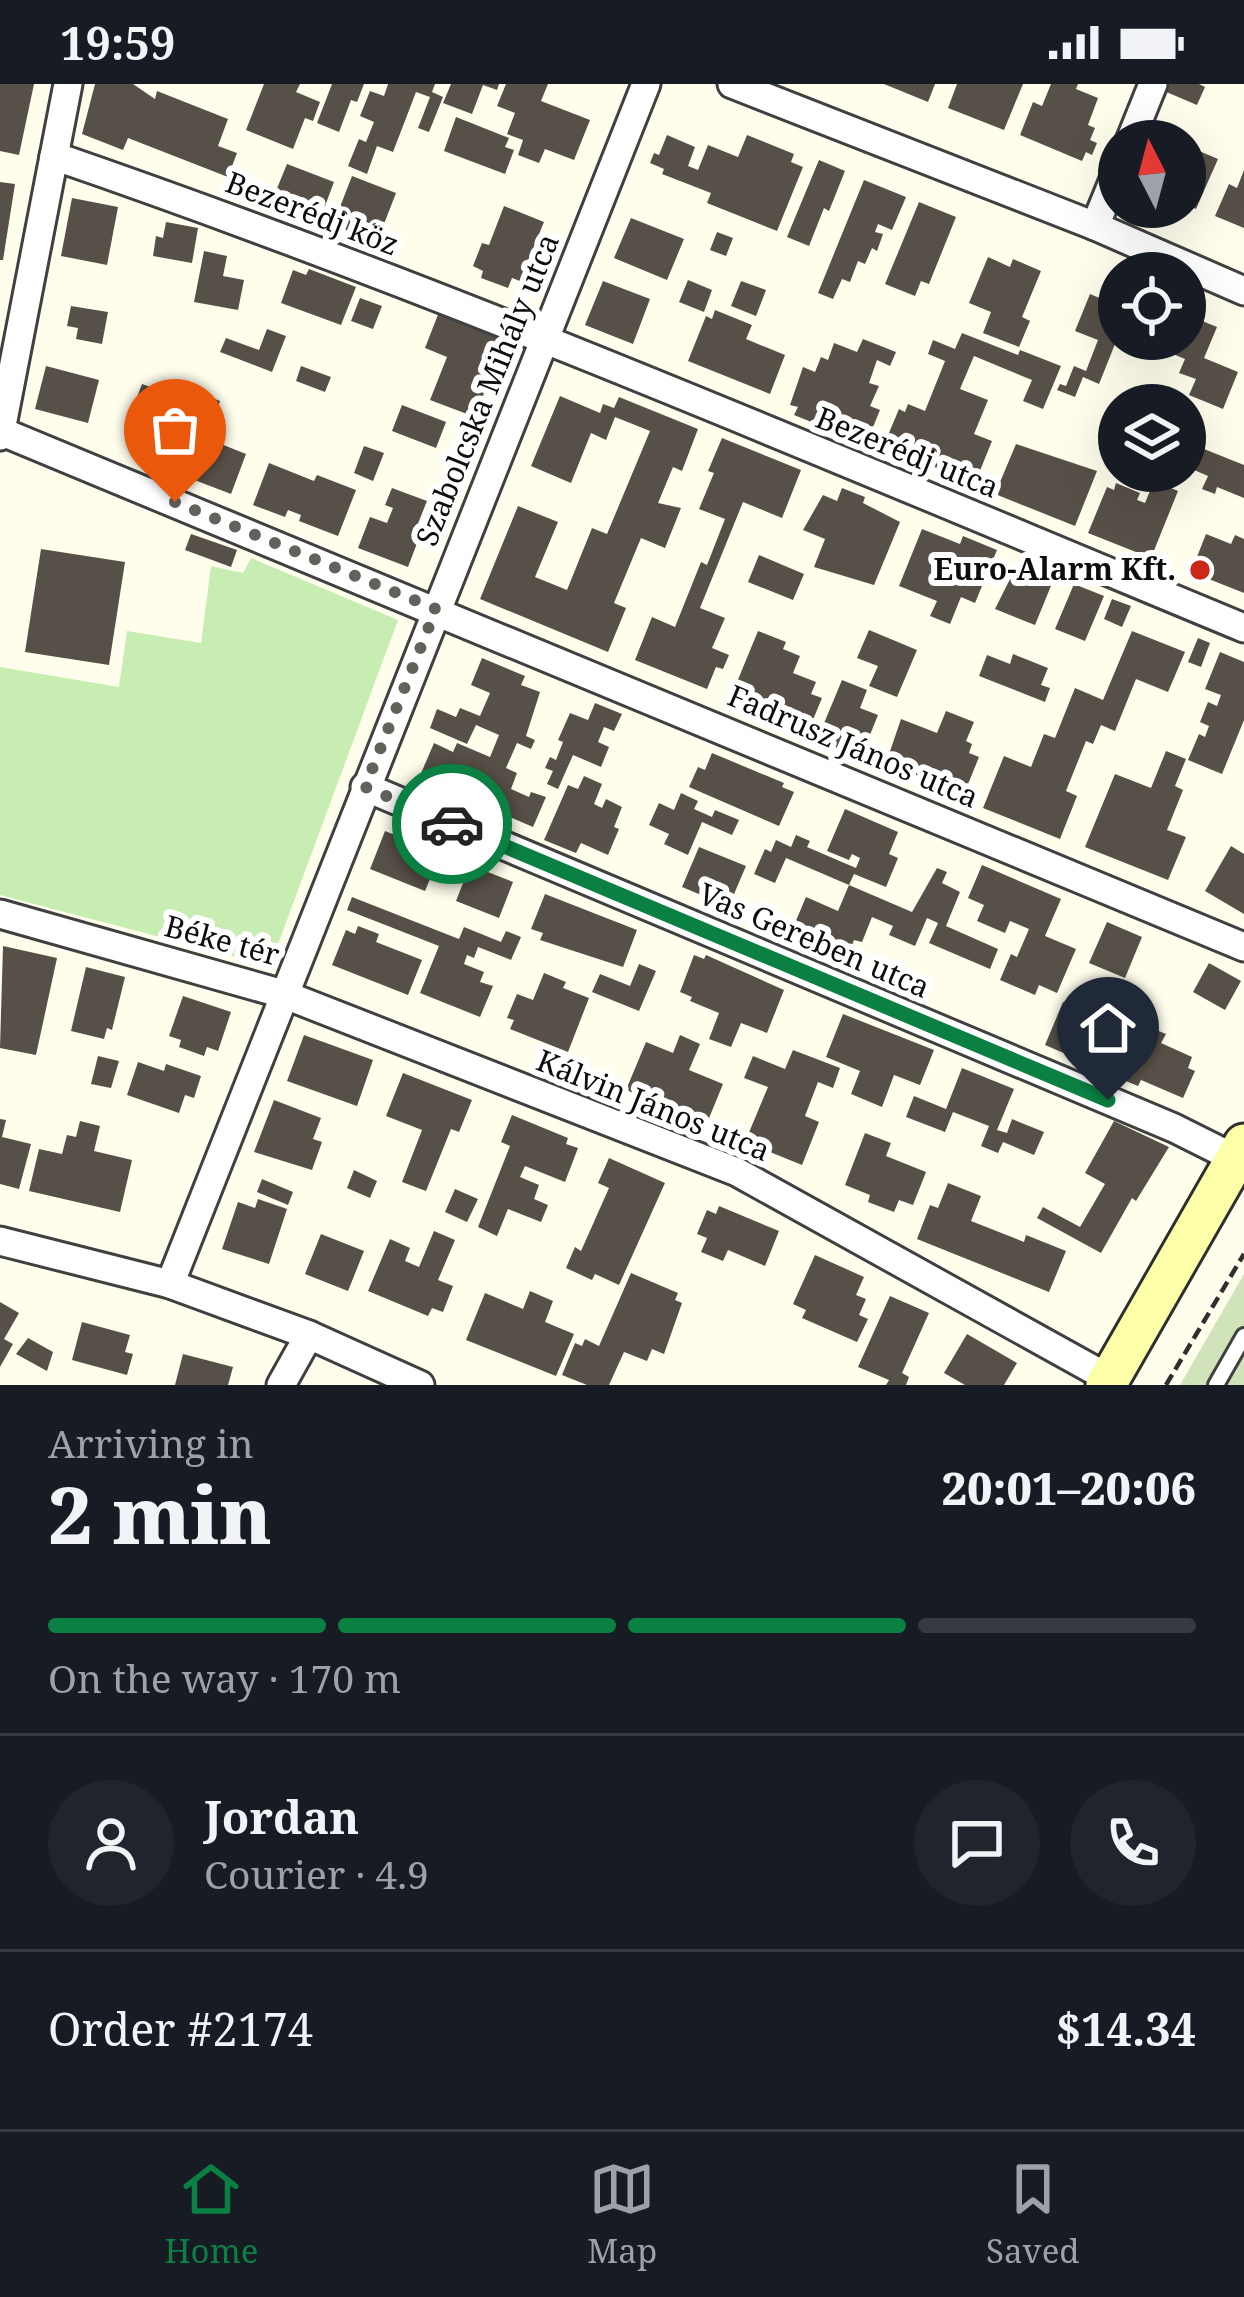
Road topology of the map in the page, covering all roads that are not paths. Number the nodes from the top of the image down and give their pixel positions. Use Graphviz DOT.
graph roads {
  1 [pos="68,84"];
  2 [pos="646,84"];
  3 [pos="732,84"];
  4 [pos="1153,84"];
  5 [pos="1138,120"];
  6 [pos="54,156"];
  7 [pos="1098,219"];
  8 [pos="1095,226"];
  9 [pos="1244,291"];
  10 [pos="544,339"];
  11 [pos="0,433"];
  12 [pos="436,609"];
  13 [pos="1244,628"];
  14 [pos="365,787"];
  15 [pos="0,914"];
  16 [pos="1244,946"];
  17 [pos="283,994"];
  18 [pos="1240,1152"];
  19 [pos="0,1241"];
  20 [pos="170,1284"];
  21 [pos="309,1335"];
  22 [pos="1244,1336"];
  23 [pos="1108,1382"];
  24 [pos="281,1385"];
  25 [pos="420,1385"];
  26 [pos="1216,1385"];
  1 -- 6 [label="street"];
  2 -- 10 [label="street, Szabolcska Mihály utca"];
  3 -- 8 [label="street"];
  4 -- 5 [label="street"];
  6 -- 10 [label="street, Bezerédj köz"];
  6 -- 11 [label="street"];
  7 -- 8 [label="street"];
  8 -- 9 [label="street"];
  10 -- 12 [label="street, Szabolcska Mihály utca"];
  10 -- 13 [label="street, Bezerédj utca"];
  11 -- 12 [label="street"];
  12 -- 14 [label="street, Szabolcska Mihály utca"];
  12 -- 16 [label="street, Fadrusz János utca"];
  14 -- 17 [label="street, Béke tér"];
  14 -- 18 [label="street, Vas Gereben utca"];
  15 -- 17 [label="street, Béke tér"];
  17 -- 20 [label="street"];
  17 -- 23 [label="street, Kálvin János utca"];
  18 -- 23 [label="main road"];
  19 -- 20 [label="street"];
  20 -- 21 [label="street"];
  21 -- 24 [label="street"];
  21 -- 25 [label="street"];
  22 -- 26 [label="lane"];
}
